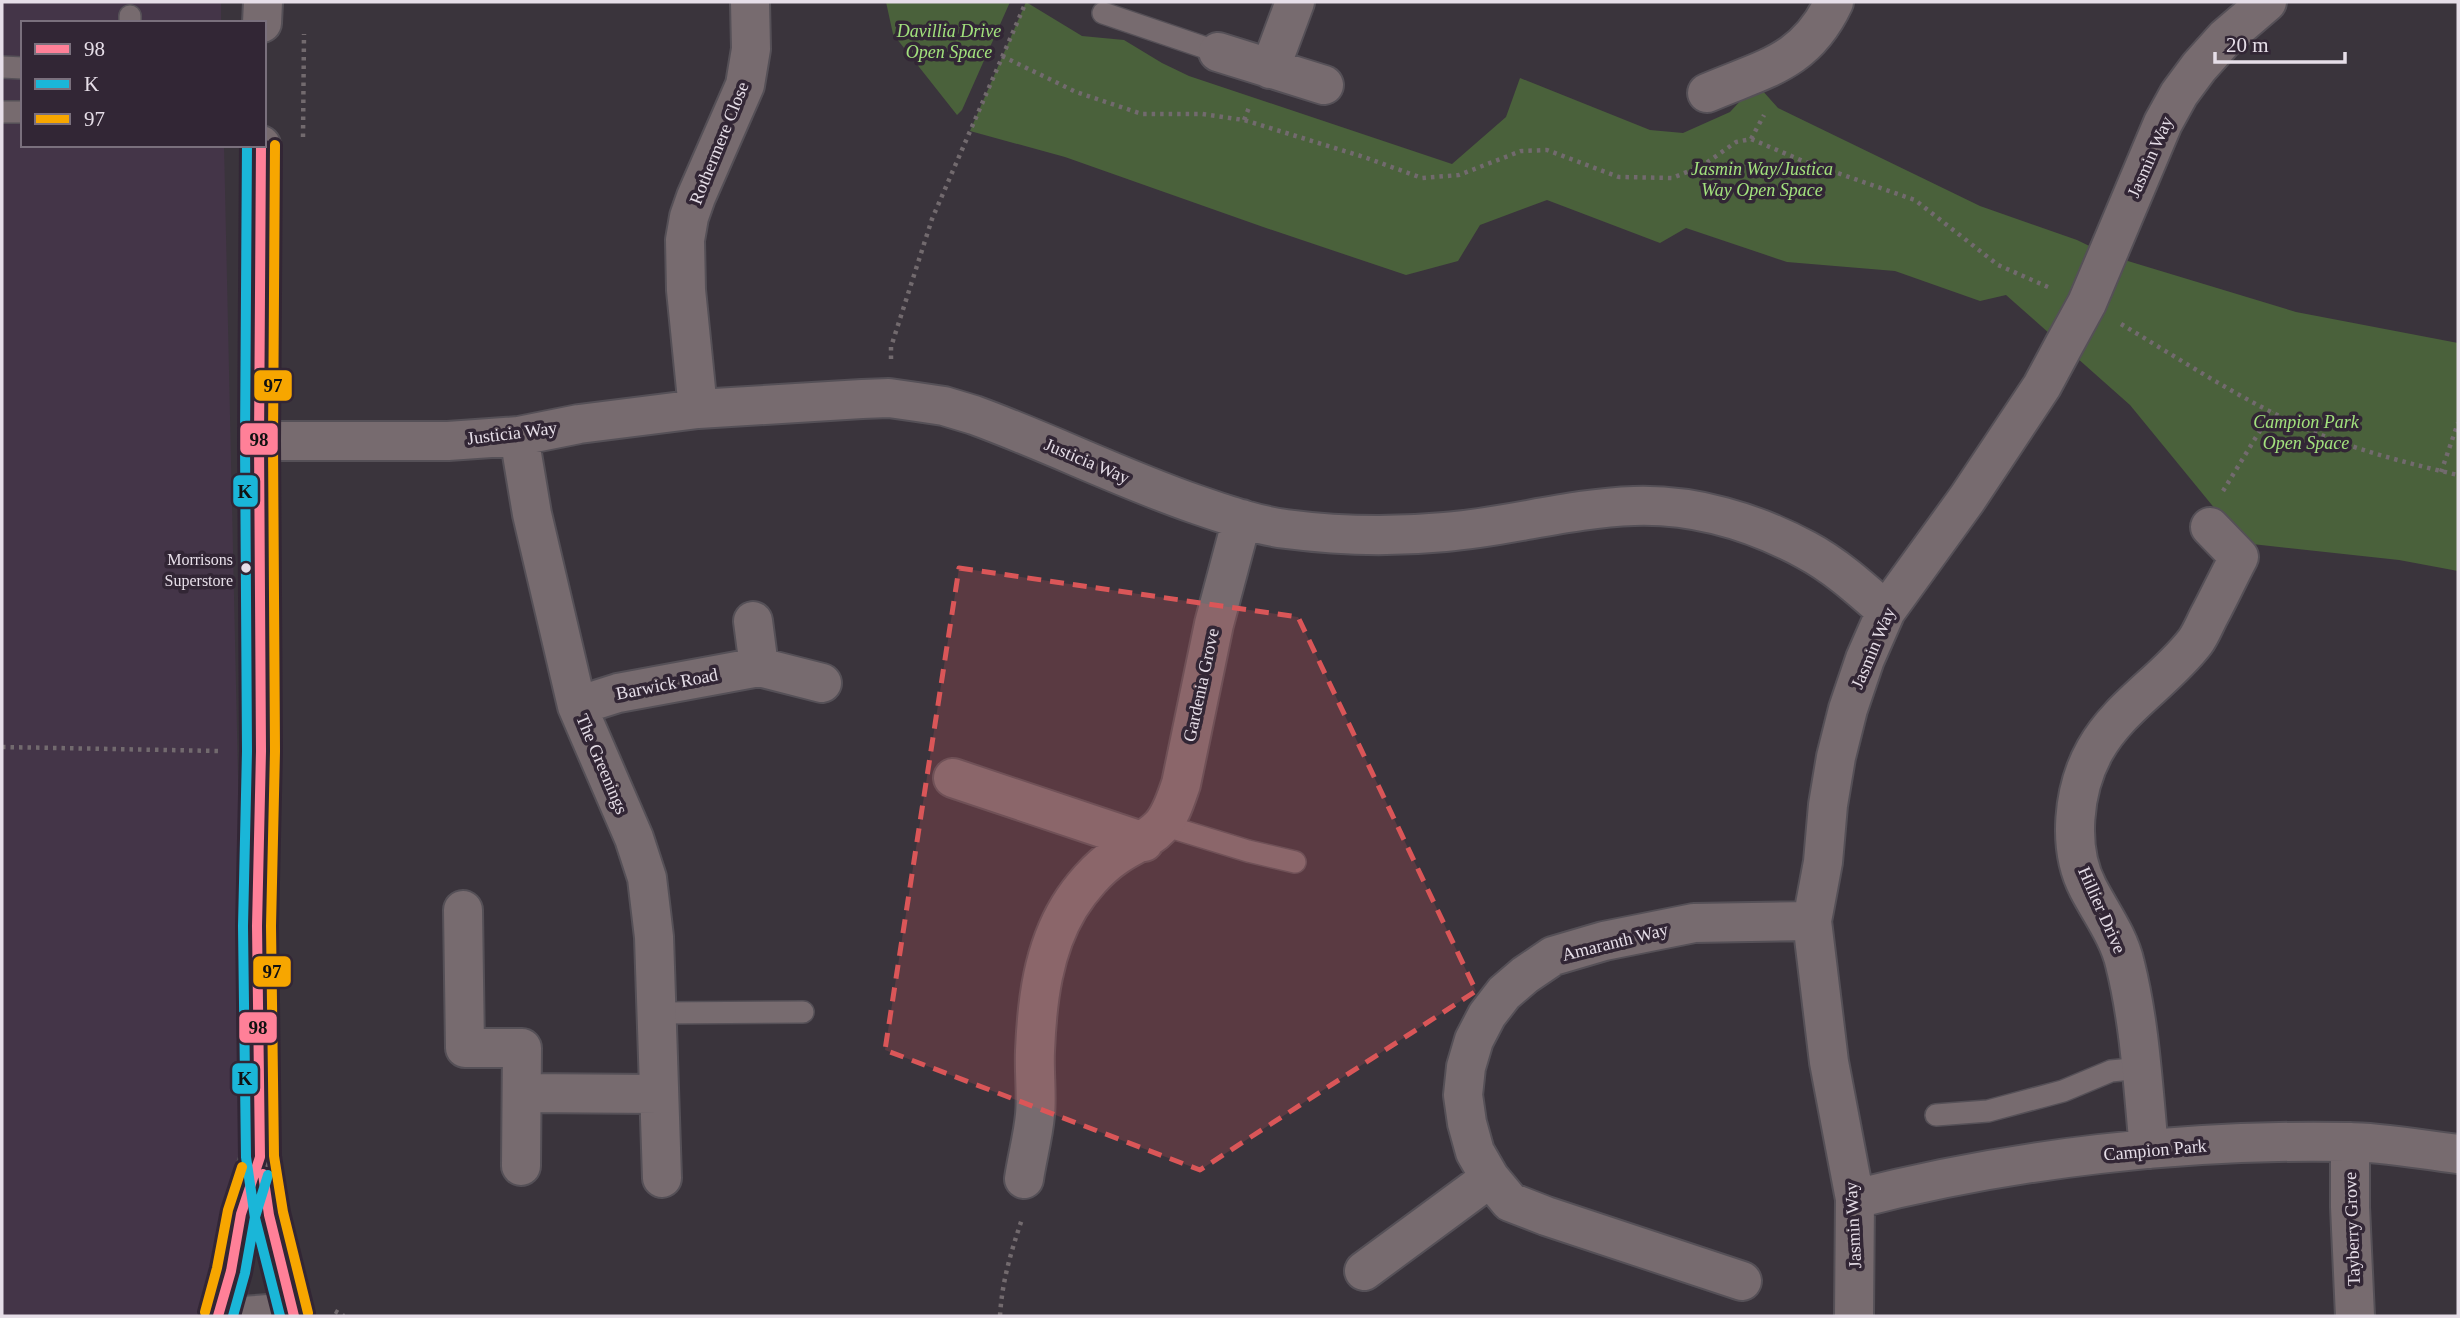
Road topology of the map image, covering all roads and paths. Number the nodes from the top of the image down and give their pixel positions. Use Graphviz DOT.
graph roads {
  1 [pos="262,2"];
  2 [pos="750,2"];
  3 [pos="1026,2"];
  4 [pos="1295,2"];
  5 [pos="1834,2"];
  6 [pos="2267,2"];
  7 [pos="1103,13"];
  8 [pos="262,21"];
  9 [pos="1218,52"];
  10 [pos="1002,56"];
  11 [pos="2,67"];
  12 [pos="21,68"];
  13 [pos="1270,69"];
  14 [pos="1324,85"];
  15 [pos="1707,93"];
  16 [pos="2,112"];
  17 [pos="21,113"];
  18 [pos="261,147"];
  19 [pos="2087,303"];
  20 [pos="889,398"];
  21 [pos="698,409"];
  22 [pos="2272,411"];
  23 [pos="2458,423"];
  24 [pos="519,436"];
  25 [pos="259,441"];
  26 [pos="2441,472"];
  27 [pos="2458,475"];
  28 [pos="2216,510"];
  29 [pos="1242,519"];
  30 [pos="1886,611"];
  31 [pos="753,621"];
  32 [pos="759,667"];
  33 [pos="822,683"];
  34 [pos="577,706"];
  35 [pos="2,747"];
  36 [pos="261,751"];
  37 [pos="953,778"];
  38 [pos="1153,834"];
  39 [pos="1294,862"];
  40 [pos="463,910"];
  41 [pos="1812,921"];
  42 [pos="803,1012"];
  43 [pos="657,1013"];
  44 [pos="2141,1068"];
  45 [pos="522,1093"];
  46 [pos="660,1094"];
  47 [pos="1936,1115"];
  48 [pos="2350,1142"];
  49 [pos="2149,1149"];
  50 [pos="2458,1154"];
  51 [pos="260,1157"];
  52 [pos="521,1166"];
  53 [pos="662,1178"];
  54 [pos="1490,1178"];
  55 [pos="1024,1179"];
  56 [pos="1855,1199"];
  57 [pos="1364,1271"];
  58 [pos="1742,1281"];
  59 [pos="334,1311"];
  60 [pos="218,1316"];
  61 [pos="242,1316"];
  62 [pos="274,1316"];
  63 [pos="294,1316"];
  64 [pos="344,1316"];
  65 [pos="1000,1316"];
  66 [pos="1854,1316"];
  67 [pos="2355,1316"];
  1 -- 8 [label="street"];
  2 -- 21 [label="street, Rothermere Close"];
  3 -- 10 [label="path"];
  4 -- 13 [label="street"];
  5 -- 15 [label="street"];
  6 -- 19 [label="street, Jasmin Way"];
  7 -- 9 [label="lane"];
  9 -- 13 [label="street"];
  10 -- 19 [label="path"];
  10 -- 20 [label="path"];
  11 -- 12 [label="lane"];
  13 -- 14 [label="street"];
  16 -- 17 [label="lane"];
  18 -- 25 [label="street"];
  19 -- 22 [label="path"];
  19 -- 30 [label="street, Jasmin Way"];
  20 -- 21 [label="street, Justicia Way"];
  20 -- 29 [label="street, Justicia Way"];
  21 -- 24 [label="street, Justicia Way"];
  22 -- 26 [label="path"];
  22 -- 28 [label="path"];
  23 -- 26 [label="path"];
  24 -- 25 [label="street, Justicia Way"];
  24 -- 34 [label="street, The Greenings"];
  25 -- 36 [label="street"];
  26 -- 27 [label="path"];
  28 -- 44 [label="street, Hillier Drive"];
  29 -- 30 [label="street, Justicia Way"];
  29 -- 38 [label="street, Gardenia Grove"];
  30 -- 41 [label="street, Jasmin Way"];
  31 -- 32 [label="street"];
  32 -- 33 [label="street, Barwick Road"];
  32 -- 34 [label="street, Barwick Road"];
  34 -- 43 [label="street, The Greenings"];
  35 -- 36 [label="path"];
  36 -- 51 [label="street"];
  37 -- 38 [label="street"];
  38 -- 39 [label="lane"];
  38 -- 55 [label="street"];
  40 -- 45 [label="street"];
  41 -- 54 [label="street, Amaranth Way"];
  41 -- 56 [label="street, Jasmin Way"];
  42 -- 43 [label="lane"];
  43 -- 46 [label="street, The Greenings"];
  44 -- 47 [label="lane"];
  44 -- 49 [label="street, Hillier Drive"];
  45 -- 46 [label="street"];
  45 -- 52 [label="street"];
  46 -- 53 [label="street, The Greenings"];
  48 -- 49 [label="street, Campion Park"];
  48 -- 50 [label="street, Campion Park"];
  48 -- 67 [label="street, Tayberry Grove"];
  49 -- 56 [label="street, Campion Park"];
  51 -- 60 [label="street"];
  51 -- 63 [label="street"];
  54 -- 57 [label="street"];
  54 -- 58 [label="street, Amaranth Way"];
  55 -- 65 [label="path"];
  56 -- 66 [label="street, Jasmin Way"];
  59 -- 64 [label="path"];
  61 -- 62 [label="street"];
}
